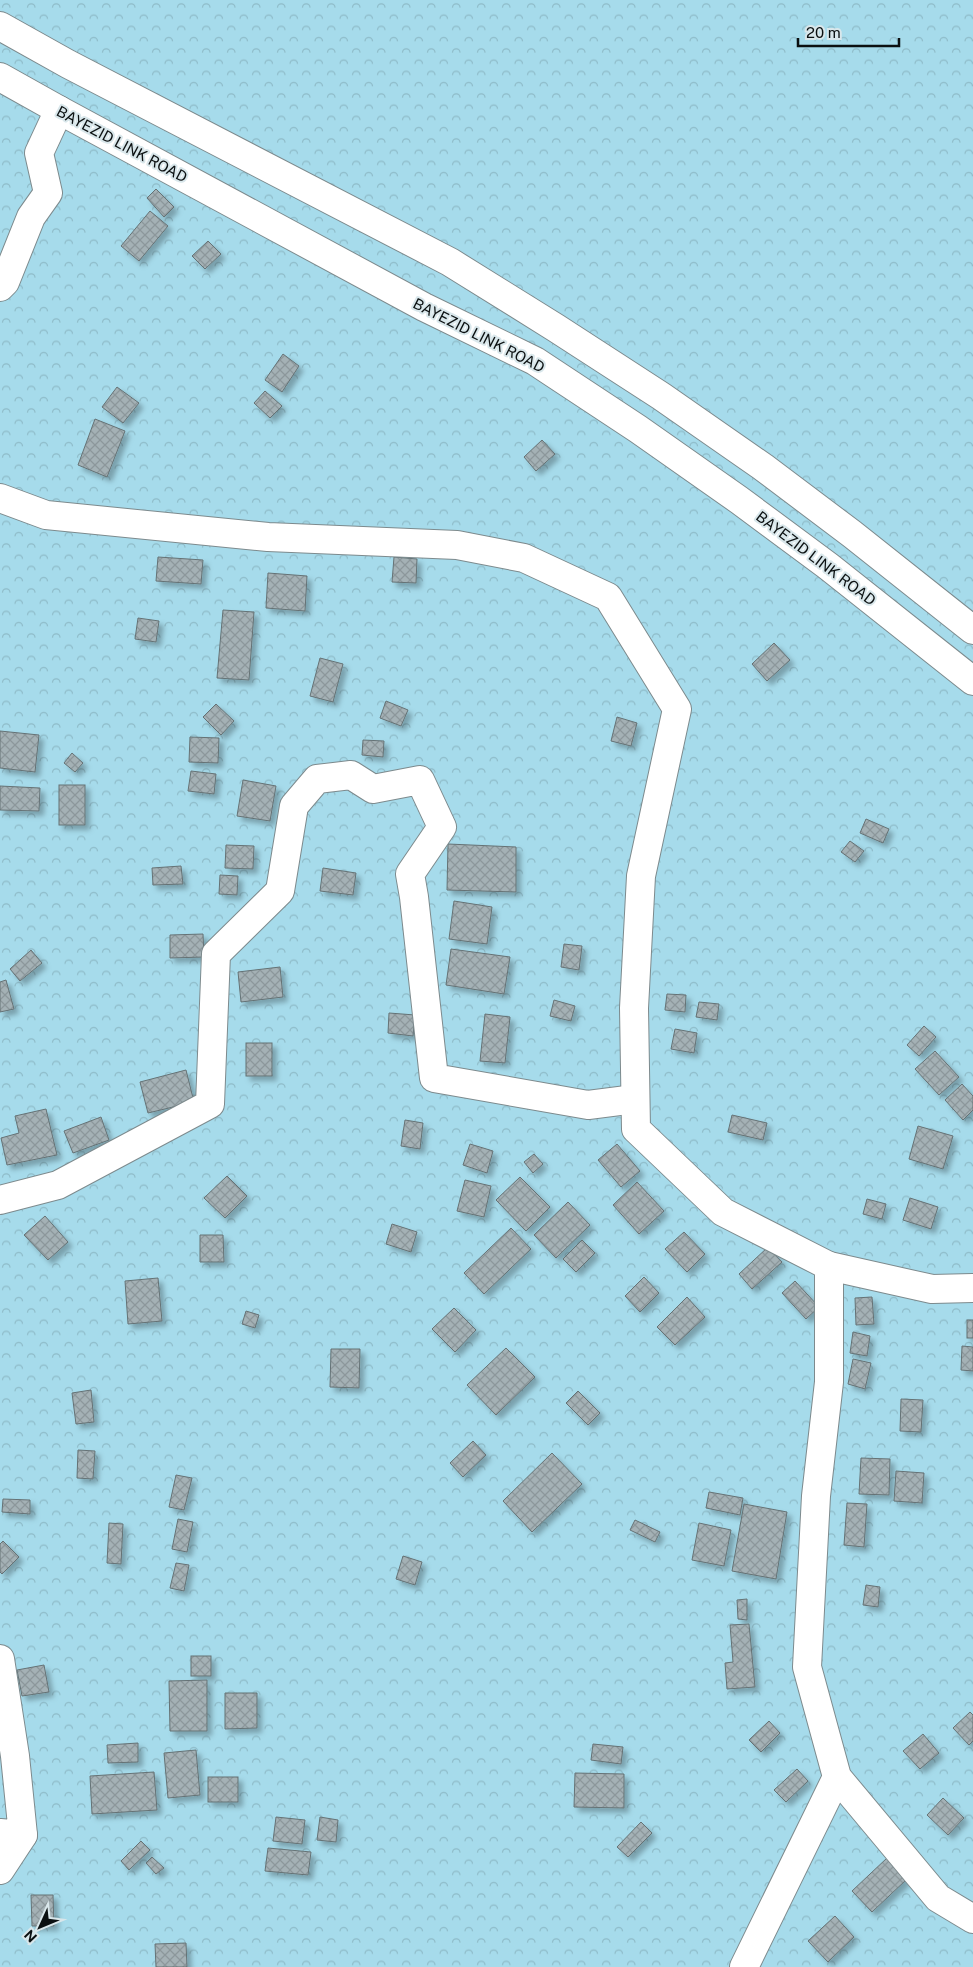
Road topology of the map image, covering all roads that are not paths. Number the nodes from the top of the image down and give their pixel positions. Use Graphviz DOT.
graph roads {
  1 [pos="0,26"];
  2 [pos="0,77"];
  3 [pos="58,110"];
  4 [pos="0,287"];
  5 [pos="0,498"];
  6 [pos="973,630"];
  7 [pos="973,681"];
  8 [pos="635,1099"];
  9 [pos="0,1200"];
  10 [pos="829,1266"];
  11 [pos="973,1288"];
  12 [pos="0,1660"];
  13 [pos="837,1777"];
  14 [pos="12,1834"];
  15 [pos="0,1870"];
  16 [pos="973,1919"];
  17 [pos="744,1967"];
  1 -- 6 [label="street"];
  2 -- 3 [label="street, BAYEZID LINK ROAD"];
  3 -- 4 [label="street"];
  3 -- 7 [label="street, BAYEZID LINK ROAD"];
  5 -- 8 [label="street"];
  8 -- 9 [label="street"];
  8 -- 10 [label="street"];
  10 -- 11 [label="street"];
  10 -- 13 [label="street"];
  12 -- 14 [label="street"];
  13 -- 16 [label="street"];
  13 -- 17 [label="street"];
  14 -- 15 [label="street"];
}
